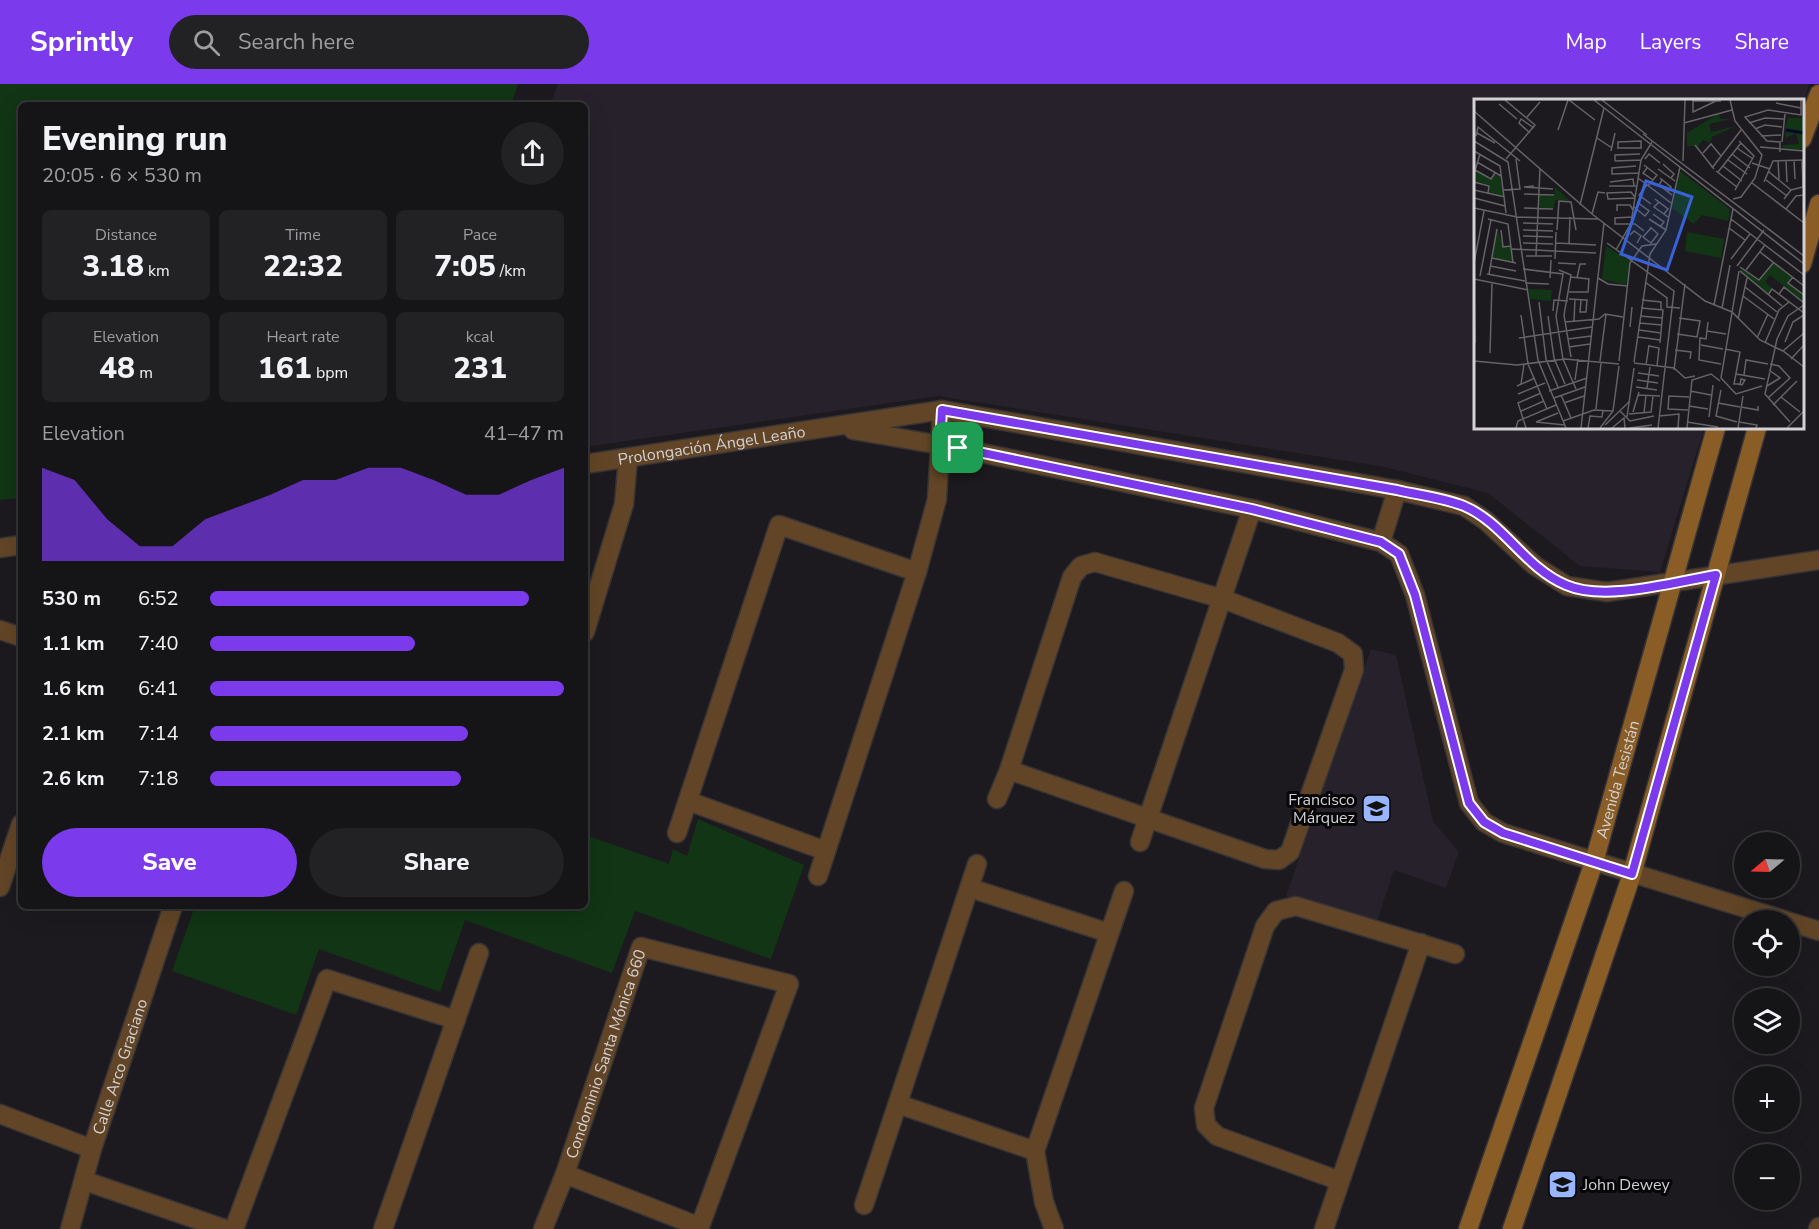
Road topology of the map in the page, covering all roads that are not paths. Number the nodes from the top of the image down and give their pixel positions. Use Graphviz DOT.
graph roads {
  1 [pos="1819,94"];
  2 [pos="1804,136"];
  3 [pos="1819,204"];
  4 [pos="1804,260"];
  5 [pos="942,410"];
  6 [pos="837,427"];
  7 [pos="1716,429"];
  8 [pos="1757,429"];
  9 [pos="940,444"];
  10 [pos="628,458"];
  11 [pos="588,464"];
  12 [pos="1397,490"];
  13 [pos="1252,509"];
  14 [pos="1381,542"];
  15 [pos="18,545"];
  16 [pos="0,548"];
  17 [pos="1819,560"];
  18 [pos="917,572"];
  19 [pos="1716,575"];
  20 [pos="593,579"];
  21 [pos="1672,582"];
  22 [pos="1223,599"];
  23 [pos="588,612"];
  24 [pos="0,630"];
  25 [pos="18,636"];
  26 [pos="1009,771"];
  27 [pos="997,799"];
  28 [pos="688,801"];
  29 [pos="1148,819"];
  30 [pos="18,833"];
  31 [pos="677,834"];
  32 [pos="1140,842"];
  33 [pos="826,851"];
  34 [pos="1594,862"];
  35 [pos="977,864"];
  36 [pos="1632,874"];
  37 [pos="818,876"];
  38 [pos="0,887"];
  39 [pos="970,888"];
  40 [pos="1124,891"];
  41 [pos="172,909"];
  42 [pos="1751,910"];
  43 [pos="1800,925"];
  44 [pos="1819,931"];
  45 [pos="1109,933"];
  46 [pos="1421,943"];
  47 [pos="479,953"];
  48 [pos="1455,954"];
  49 [pos="456,1020"];
  50 [pos="898,1104"];
  51 [pos="0,1114"];
  52 [pos="92,1149"];
  53 [pos="1035,1151"];
  54 [pos="565,1174"];
  55 [pos="85,1181"];
  56 [pos="1340,1181"];
  57 [pos="864,1205"];
  58 [pos="700,1228"];
  59 [pos="69,1229"];
  60 [pos="225,1229"];
  61 [pos="234,1229"];
  62 [pos="383,1229"];
  63 [pos="543,1229"];
  64 [pos="1054,1229"];
  65 [pos="1324,1229"];
  66 [pos="1468,1229"];
  67 [pos="1512,1229"];
  1 -- 2 [label="street"];
  3 -- 4 [label="street"];
  5 -- 6 [label="street, Prolongación Ángel Leaño"];
  5 -- 9 [label="street"];
  5 -- 12 [label="street, Prolongación Ángel Leaño"];
  6 -- 9 [label="street, Prolongación Ángel Leaño"];
  6 -- 10 [label="street, Prolongación Ángel Leaño"];
  7 -- 21 [label="street, Avenida Tesistán"];
  8 -- 19 [label="street"];
  9 -- 13 [label="street, Prolongación Ángel Leaño"];
  9 -- 18 [label="street"];
  10 -- 11 [label="street, Prolongación Ángel Leaño"];
  10 -- 20 [label="street"];
  12 -- 14 [label="street"];
  12 -- 21 [label="street, Prolongación Ángel Leaño"];
  13 -- 14 [label="street, Prolongación Ángel Leaño"];
  13 -- 22 [label="street"];
  14 -- 34 [label="street, Prolongación Ángel Leaño"];
  15 -- 16 [label="street"];
  17 -- 19 [label="street, Prolongación Ángel Leaño"];
  18 -- 28 [label="street"];
  18 -- 33 [label="street"];
  19 -- 21 [label="street, Prolongación Ángel Leaño"];
  19 -- 36 [label="street"];
  20 -- 23 [label="street"];
  21 -- 34 [label="street, Avenida Tesistán"];
  22 -- 26 [label="street"];
  22 -- 29 [label="street"];
  22 -- 29 [label="street"];
  24 -- 25 [label="street"];
  26 -- 27 [label="street"];
  26 -- 29 [label="street"];
  28 -- 31 [label="street"];
  28 -- 33 [label="street"];
  29 -- 32 [label="street"];
  30 -- 38 [label="street"];
  33 -- 37 [label="street"];
  34 -- 36 [label="street, Prolongación Ángel Leaño"];
  34 -- 66 [label="street, Avenida Tesistán"];
  35 -- 39 [label="street"];
  36 -- 42 [label="street, Prolongación Ángel Leaño"];
  36 -- 67 [label="street"];
  39 -- 45 [label="street"];
  39 -- 50 [label="street"];
  40 -- 45 [label="street"];
  41 -- 52 [label="street, Calle Arco Graciano"];
  43 -- 44 [label="street, Prolongación Ángel Leaño"];
  45 -- 53 [label="street"];
  46 -- 48 [label="street"];
  46 -- 56 [label="street"];
  46 -- 56 [label="street"];
  47 -- 49 [label="street"];
  49 -- 61 [label="street"];
  49 -- 62 [label="street"];
  50 -- 53 [label="street"];
  50 -- 57 [label="street"];
  51 -- 52 [label="street"];
  52 -- 55 [label="street, Calle Arco Graciano"];
  53 -- 64 [label="street"];
  54 -- 58 [label="street, Condominio Santa Mónica 660"];
  54 -- 58 [label="street, Condominio Santa Mónica 660"];
  54 -- 63 [label="street, Condominio Santa Mónica 660"];
  55 -- 59 [label="street, Calle Arco Graciano"];
  55 -- 60 [label="street"];
  56 -- 65 [label="street"];
}
